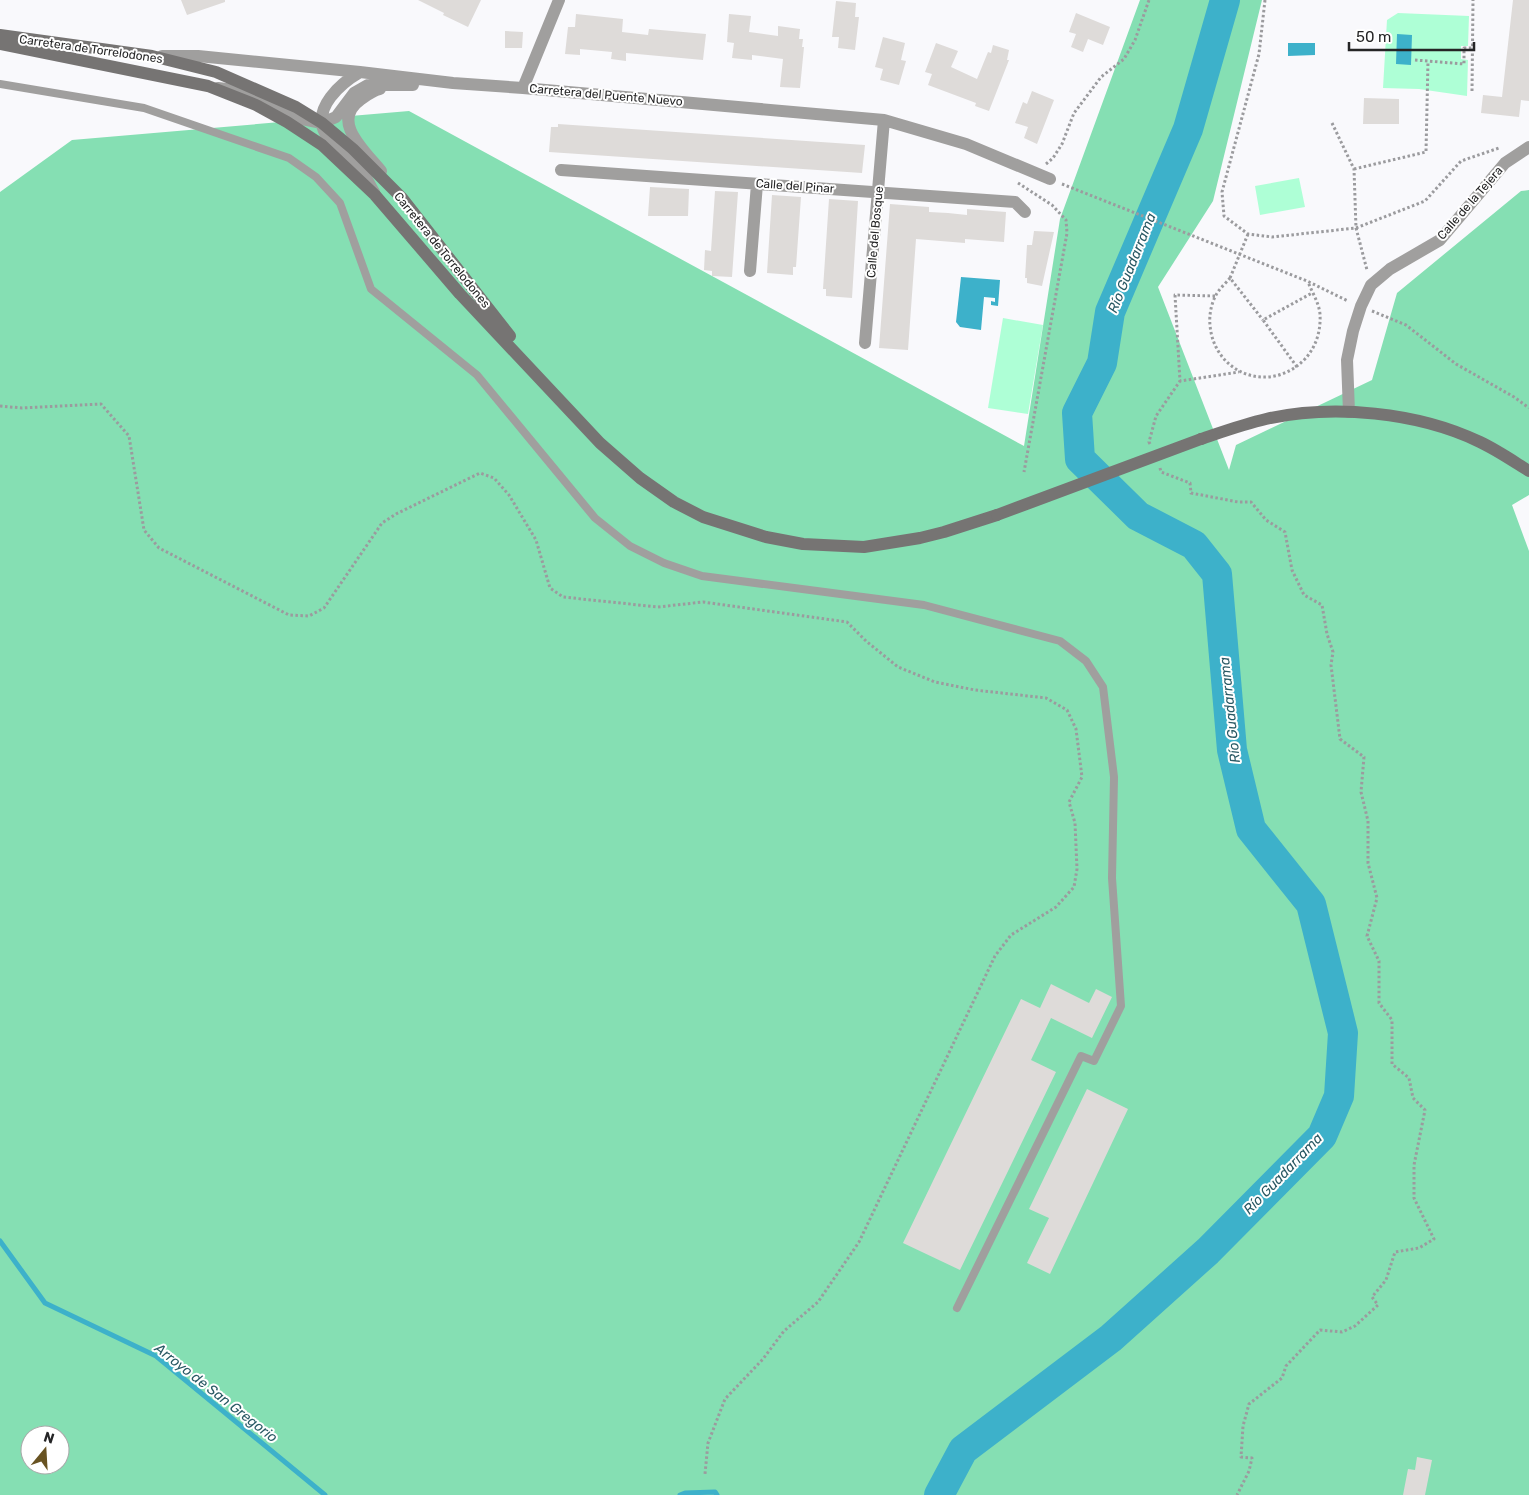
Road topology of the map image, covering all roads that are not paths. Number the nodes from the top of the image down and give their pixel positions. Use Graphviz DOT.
graph roads {
  1 [pos="559,0"];
  2 [pos="0,35"];
  3 [pos="0,44"];
  4 [pos="152,56"];
  5 [pos="360,72"];
  6 [pos="453,83"];
  7 [pos="0,84"];
  8 [pos="208,86"];
  9 [pos="393,86"];
  10 [pos="522,88"];
  11 [pos="884,120"];
  12 [pos="322,123"];
  13 [pos="1529,147"];
  14 [pos="561,170"];
  15 [pos="1050,179"];
  16 [pos="757,184"];
  17 [pos="878,192"];
  18 [pos="375,194"];
  19 [pos="402,198"];
  20 [pos="1025,212"];
  21 [pos="750,271"];
  22 [pos="865,343"];
  23 [pos="554,393"];
  24 [pos="1349,412"];
  25 [pos="1529,471"];
  26 [pos="957,1308"];
  1 -- 10 [label="street"];
  2 -- 4 [label="main road, Carretera de Torrelodones"];
  3 -- 8 [label="main road, Carretera de Torrelodones"];
  4 -- 5 [label="street, Carretera del Puente Nuevo"];
  4 -- 12 [label="main road, Carretera de Torrelodones"];
  5 -- 6 [label="street, Carretera del Puente Nuevo"];
  5 -- 12 [label="street"];
  6 -- 9 [label="street"];
  6 -- 10 [label="street, Carretera del Puente Nuevo"];
  7 -- 26 [label="lane"];
  8 -- 12 [label="street"];
  8 -- 18 [label="main road, Carretera de Torrelodones"];
  9 -- 12 [label="street"];
  9 -- 19 [label="street"];
  10 -- 11 [label="street, Carretera del Puente Nuevo"];
  11 -- 15 [label="street, Carretera del Puente Nuevo"];
  11 -- 17 [label="street, Calle del Bosque"];
  12 -- 18 [label="street"];
  12 -- 19 [label="main road, Carretera de Torrelodones"];
  13 -- 24 [label="street, Calle de la Tejera"];
  14 -- 16 [label="street, Calle del Pinar"];
  16 -- 17 [label="street, Calle del Pinar"];
  16 -- 21 [label="street"];
  17 -- 20 [label="street, Calle del Pinar"];
  17 -- 22 [label="street, Calle del Bosque"];
  18 -- 23 [label="main road, Carretera de Torrelodones"];
  19 -- 23 [label="main road, Carretera de Torrelodones"];
  23 -- 24 [label="main road, Carretera de Torrelodones, bridge"];
  24 -- 25 [label="main road"];
}
